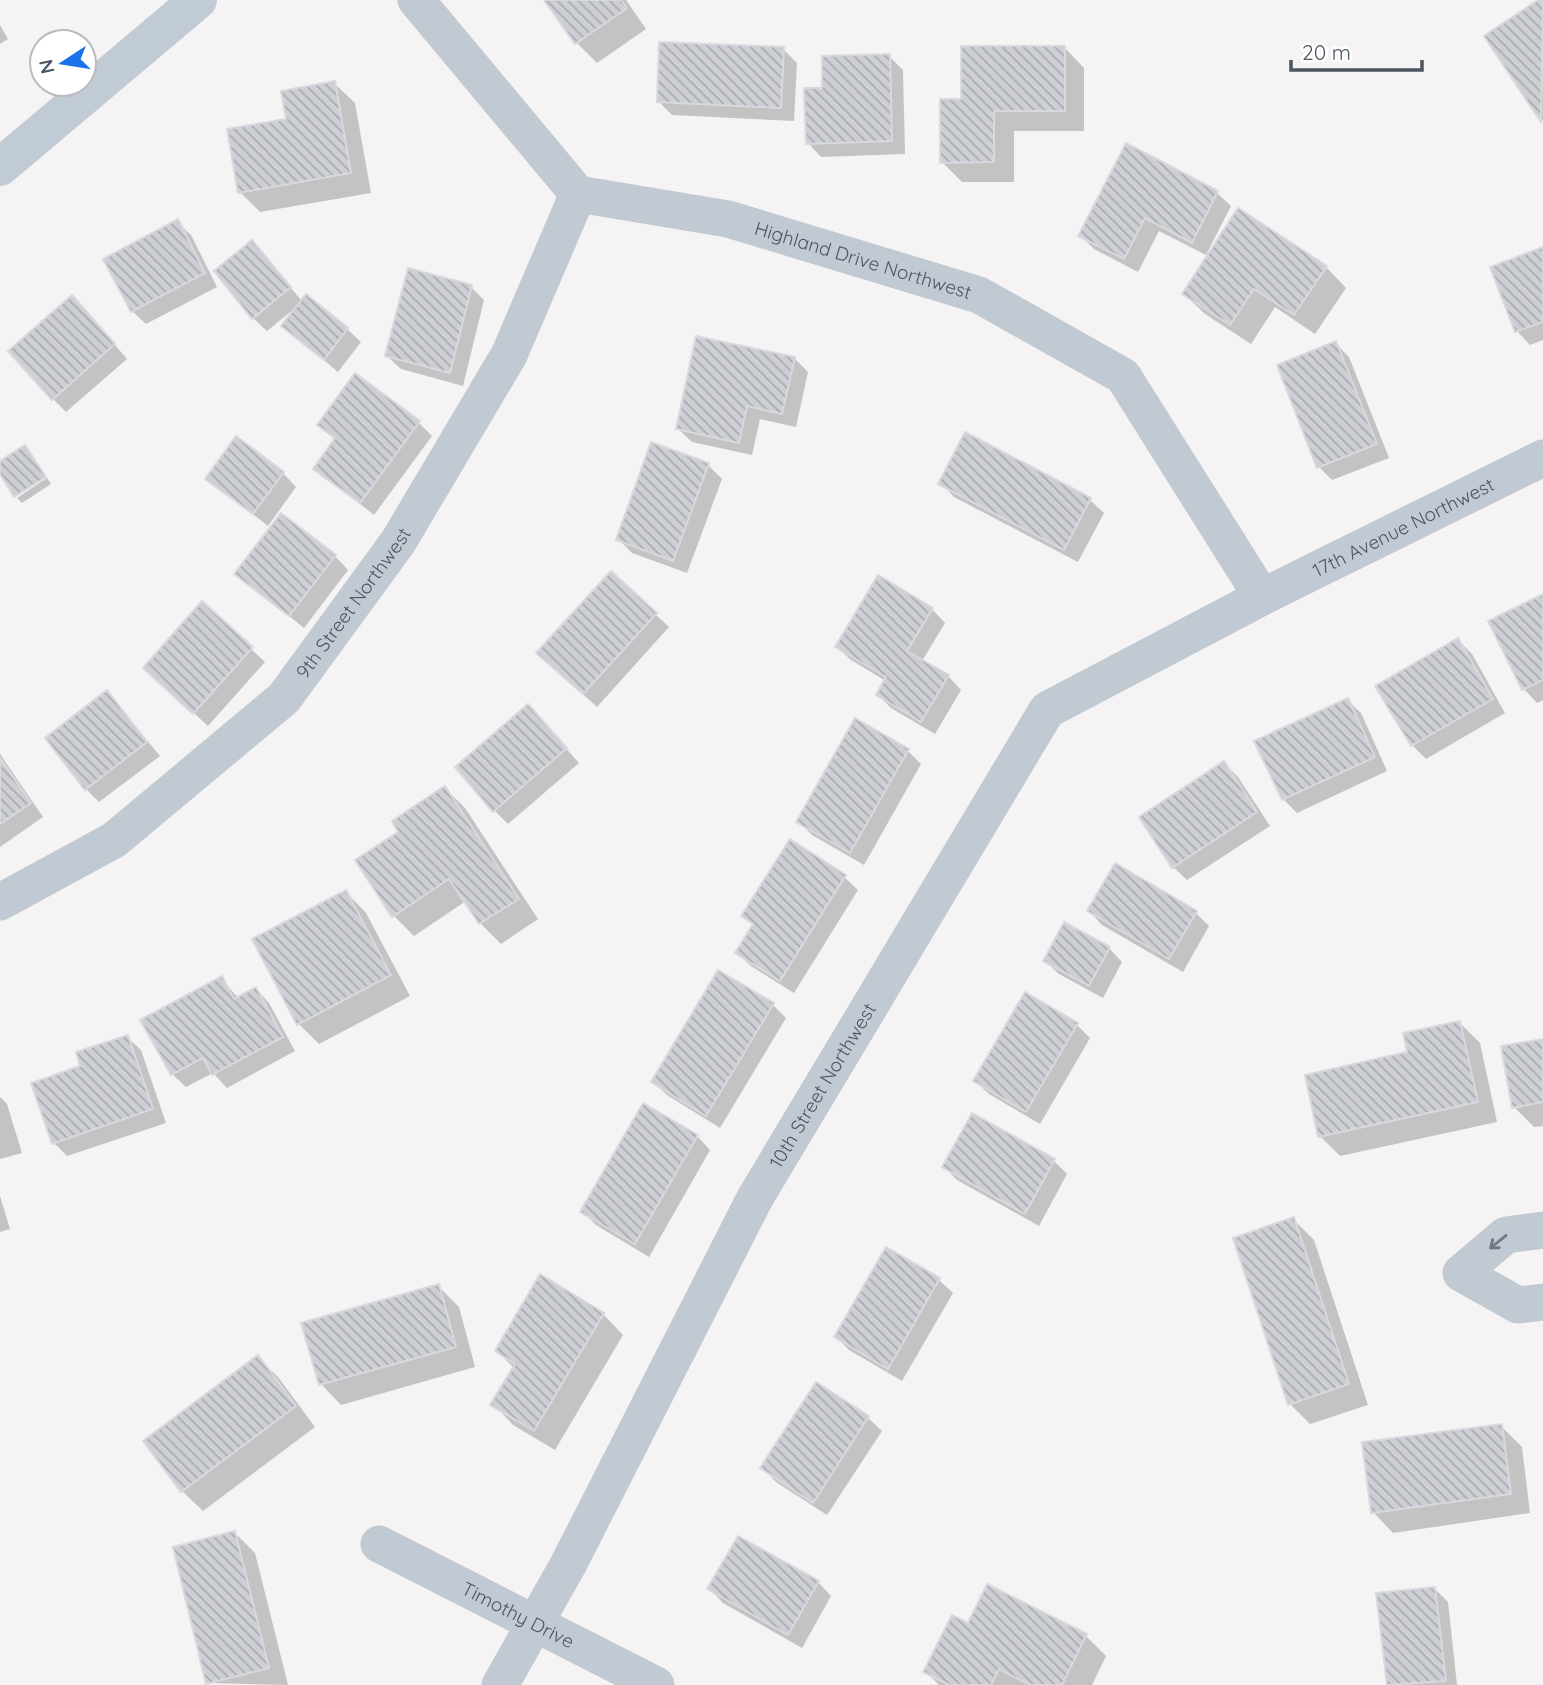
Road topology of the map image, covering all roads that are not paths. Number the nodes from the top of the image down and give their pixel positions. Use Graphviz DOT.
graph roads {
  1 [pos="198,0"];
  2 [pos="416,0"];
  3 [pos="0,167"];
  4 [pos="578,194"];
  5 [pos="1543,458"];
  6 [pos="1262,597"];
  7 [pos="0,902"];
  8 [pos="1543,1230"];
  9 [pos="1543,1302"];
  10 [pos="380,1544"];
  11 [pos="535,1623"];
  12 [pos="500,1685"];
  13 [pos="656,1685"];
  1 -- 3 [label="street"];
  2 -- 4 [label="street"];
  4 -- 6 [label="street, Highland Drive Northwest"];
  4 -- 7 [label="street, 9th Street Northwest"];
  5 -- 6 [label="street, 17th Avenue Northwest"];
  6 -- 11 [label="street, 10th Street Northwest"];
  8 -- 9 [label="street, one-way"];
  10 -- 11 [label="street, Timothy Drive"];
  11 -- 12 [label="street, 10th Street Northwest"];
  11 -- 13 [label="street, Timothy Drive"];
}
